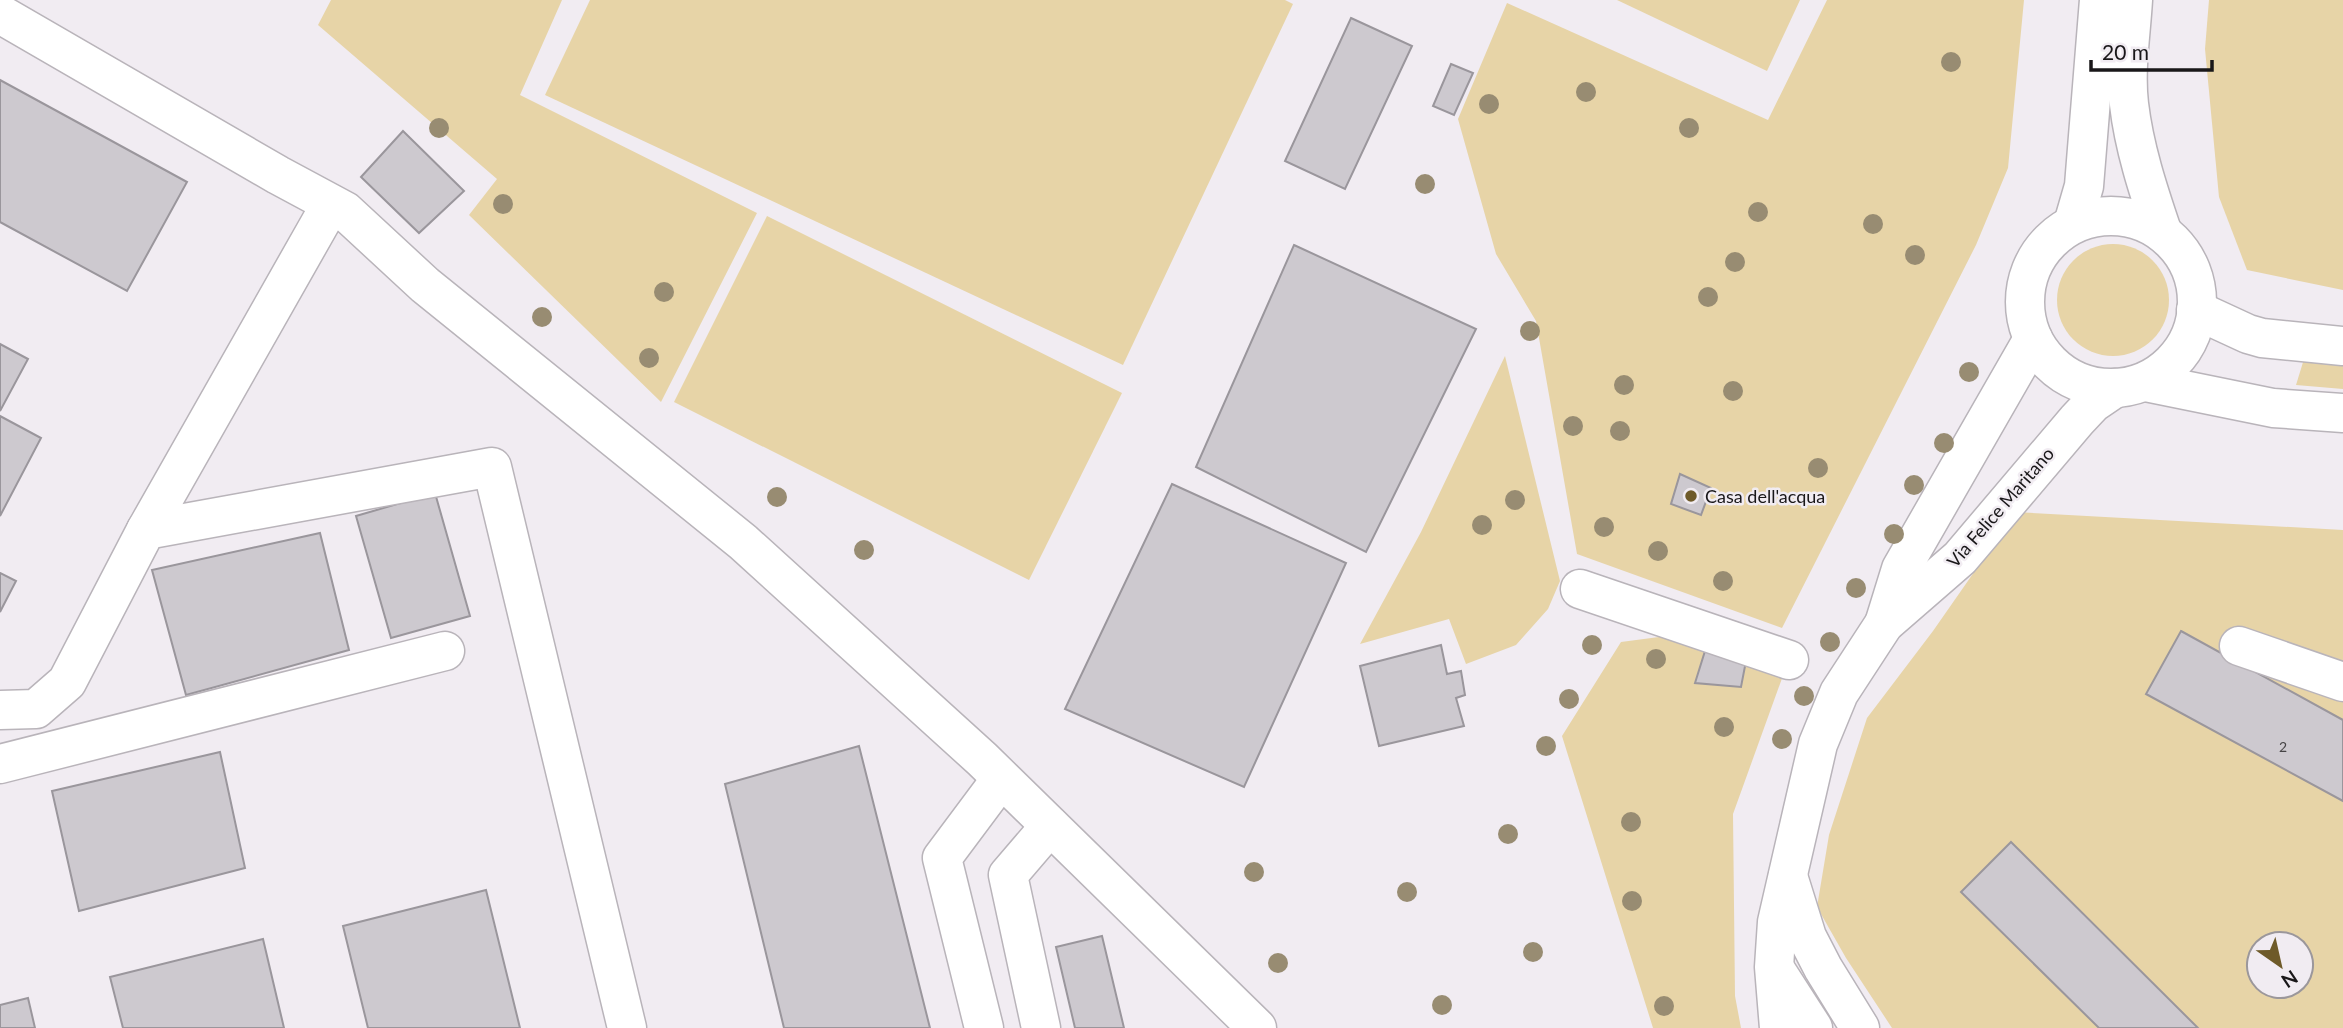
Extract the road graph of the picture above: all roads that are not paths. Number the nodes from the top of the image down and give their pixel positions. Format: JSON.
{"nodes":[{"id":1,"x":2099,"y":0,"type":"edge"},
{"id":2,"x":2133,"y":0,"type":"edge"},
{"id":3,"x":0,"y":14,"type":"edge"},
{"id":4,"x":331,"y":204,"type":"junction"},
{"id":5,"x":2073,"y":225,"type":"junction"},
{"id":6,"x":2162,"y":231,"type":"junction"},
{"id":7,"x":2196,"y":310,"type":"junction"},
{"id":8,"x":2033,"y":339,"type":"junction"},
{"id":9,"x":2343,"y":346,"type":"edge"},
{"id":10,"x":2130,"y":385,"type":"junction"},
{"id":11,"x":2343,"y":413,"type":"edge"},
{"id":12,"x":146,"y":530,"type":"junction"},
{"id":13,"x":1580,"y":589,"type":"dead end"},
{"id":14,"x":1884,"y":624,"type":"junction"},
{"id":15,"x":2239,"y":646,"type":"dead end"},
{"id":16,"x":445,"y":652,"type":"dead end"},
{"id":17,"x":1790,"y":660,"type":"dead end"},
{"id":18,"x":2343,"y":682,"type":"edge"},
{"id":19,"x":0,"y":710,"type":"edge"},
{"id":20,"x":0,"y":764,"type":"edge"},
{"id":21,"x":1001,"y":779,"type":"junction"},
{"id":22,"x":1050,"y":826,"type":"junction"},
{"id":23,"x":1788,"y":876,"type":"junction"},
{"id":24,"x":1774,"y":967,"type":"junction"},
{"id":25,"x":627,"y":1028,"type":"edge"},
{"id":26,"x":984,"y":1028,"type":"edge"},
{"id":27,"x":1041,"y":1028,"type":"edge"},
{"id":28,"x":1257,"y":1028,"type":"edge"},
{"id":29,"x":1779,"y":1028,"type":"edge"},
{"id":30,"x":1813,"y":1028,"type":"edge"},
{"id":31,"x":1860,"y":1028,"type":"edge"}],
"edges":[{"from":1,"to":5,"type":"street"},
{"from":2,"to":6,"type":"street"},
{"from":3,"to":4,"type":"street"},
{"from":4,"to":12,"type":"street"},
{"from":4,"to":21,"type":"street"},
{"from":5,"to":6,"type":"street"},
{"from":5,"to":8,"type":"street"},
{"from":6,"to":7,"type":"street"},
{"from":7,"to":9,"type":"street"},
{"from":7,"to":10,"type":"street"},
{"from":8,"to":10,"type":"street"},
{"from":8,"to":14,"type":"street","name":"Via Felice Maritano"},
{"from":10,"to":11,"type":"street"},
{"from":10,"to":14,"type":"street","name":"Via Felice Maritano"},
{"from":12,"to":19,"type":"street"},
{"from":12,"to":25,"type":"street"},
{"from":13,"to":17,"type":"street"},
{"from":14,"to":23,"type":"street","name":"Via Felice Maritano"},
{"from":15,"to":18,"type":"street"},
{"from":16,"to":20,"type":"street"},
{"from":21,"to":22,"type":"street"},
{"from":21,"to":26,"type":"street"},
{"from":22,"to":27,"type":"street"},
{"from":22,"to":28,"type":"street"},
{"from":23,"to":24,"type":"street","name":"Via Felice Maritano"},
{"from":23,"to":31,"type":"street"},
{"from":24,"to":29,"type":"street","name":"Via Felice Maritano"},
{"from":24,"to":30,"type":"street"}]}
